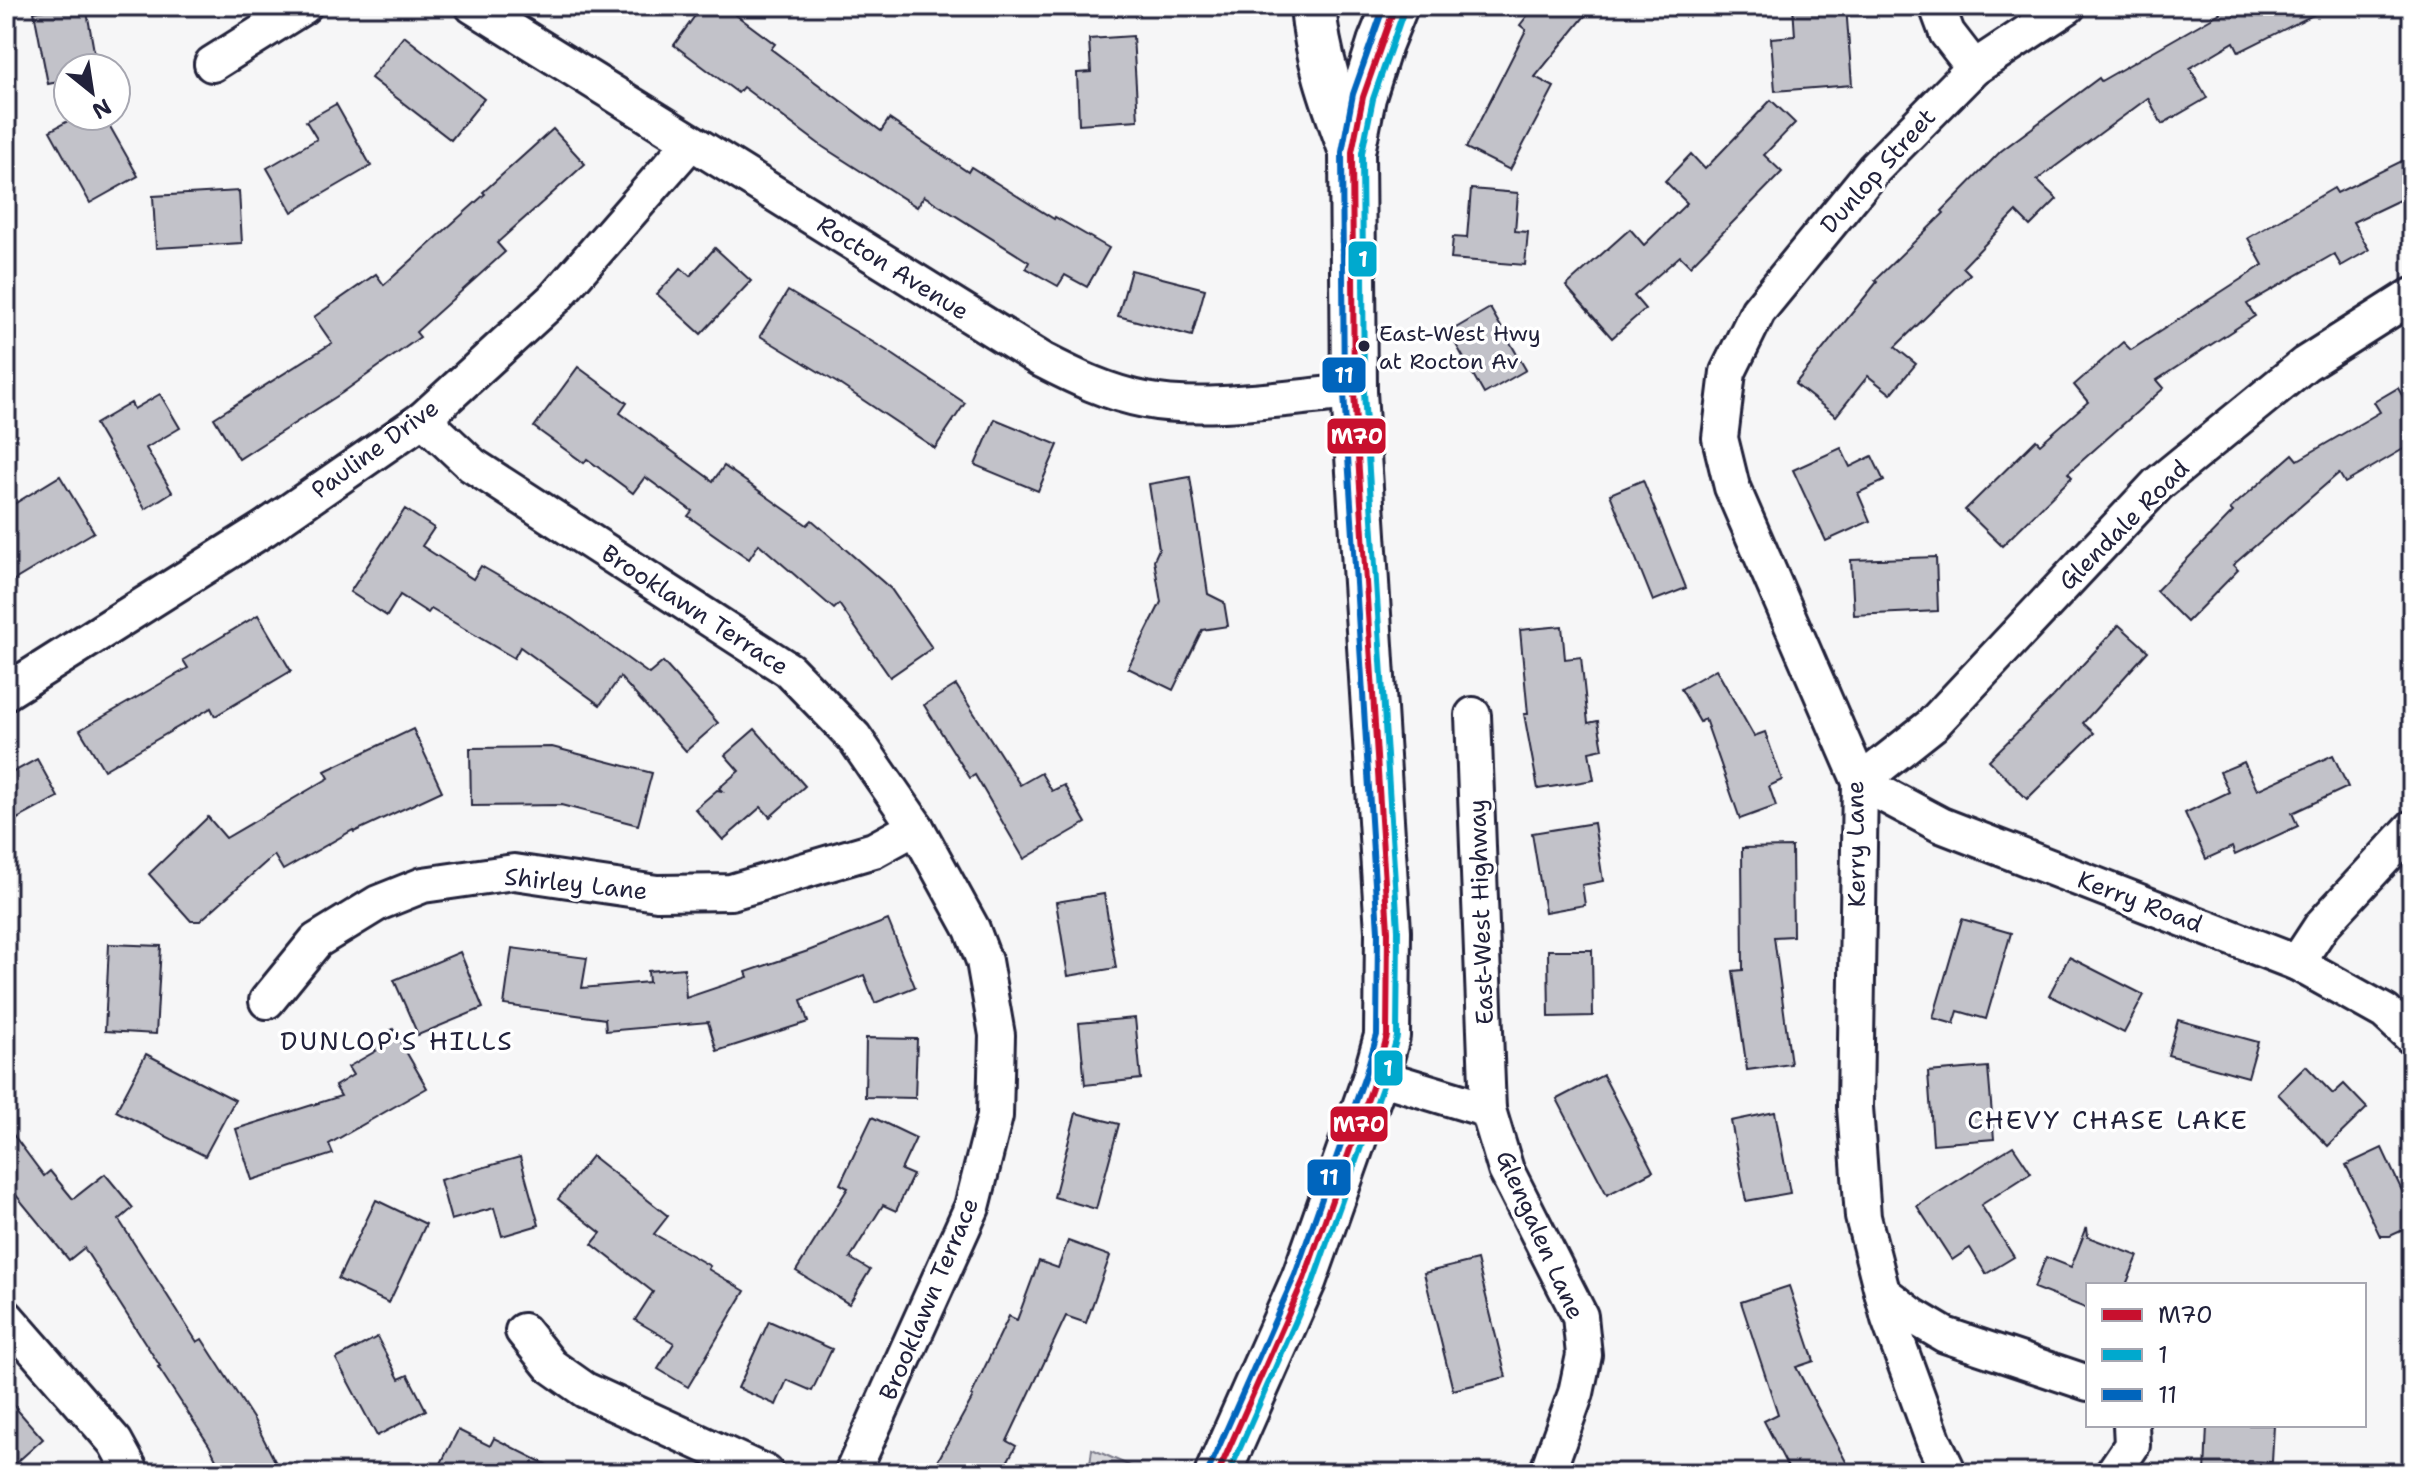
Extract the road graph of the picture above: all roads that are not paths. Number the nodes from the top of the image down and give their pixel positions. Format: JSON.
{"nodes":[{"id":1,"x":304,"y":6,"type":"edge"},
{"id":2,"x":473,"y":6,"type":"edge"},
{"id":3,"x":1313,"y":6,"type":"edge"},
{"id":4,"x":1395,"y":6,"type":"edge"},
{"id":5,"x":1937,"y":6,"type":"edge"},
{"id":6,"x":2068,"y":6,"type":"edge"},
{"id":7,"x":212,"y":64,"type":"dead end"},
{"id":8,"x":1974,"y":68,"type":"junction"},
{"id":9,"x":691,"y":142,"type":"junction"},
{"id":10,"x":1352,"y":152,"type":"junction"},
{"id":11,"x":2412,"y":296,"type":"edge"},
{"id":12,"x":1728,"y":372,"type":"joint"},
{"id":13,"x":1354,"y":392,"type":"junction"},
{"id":14,"x":423,"y":419,"type":"junction"},
{"id":15,"x":6,"y":692,"type":"edge"},
{"id":16,"x":1473,"y":715,"type":"dead end"},
{"id":17,"x":1860,"y":782,"type":"junction"},
{"id":18,"x":916,"y":827,"type":"junction"},
{"id":19,"x":2412,"y":828,"type":"edge"},
{"id":20,"x":2297,"y":963,"type":"junction"},
{"id":21,"x":267,"y":1001,"type":"dead end"},
{"id":22,"x":2412,"y":1037,"type":"edge"},
{"id":23,"x":1376,"y":1076,"type":"junction"},
{"id":24,"x":1488,"y":1110,"type":"junction"},
{"id":25,"x":1882,"y":1292,"type":"junction"},
{"id":26,"x":6,"y":1317,"type":"edge"},
{"id":27,"x":523,"y":1331,"type":"dead end"},
{"id":28,"x":2086,"y":1382,"type":"edge"},
{"id":29,"x":2131,"y":1427,"type":"edge"},
{"id":30,"x":132,"y":1473,"type":"edge"},
{"id":31,"x":766,"y":1473,"type":"edge"},
{"id":32,"x":852,"y":1473,"type":"edge"},
{"id":33,"x":1218,"y":1473,"type":"edge"},
{"id":34,"x":1547,"y":1473,"type":"edge"},
{"id":35,"x":1949,"y":1473,"type":"edge"},
{"id":36,"x":2113,"y":1473,"type":"edge"}],
"edges":[{"from":1,"to":7,"type":"street"},
{"from":2,"to":9,"type":"street","name":"Rocton Avenue"},
{"from":3,"to":10,"type":"main road"},
{"from":4,"to":10,"type":"main road"},
{"from":5,"to":8,"type":"street"},
{"from":6,"to":8,"type":"street","name":"Dunlop Street"},
{"from":8,"to":12,"type":"street","name":"Dunlop Street"},
{"from":9,"to":13,"type":"street","name":"Rocton Avenue"},
{"from":9,"to":14,"type":"street","name":"Pauline Drive"},
{"from":10,"to":13,"type":"main road"},
{"from":11,"to":17,"type":"street","name":"Glendale Road"},
{"from":12,"to":17,"type":"street","name":"Kerry Lane"},
{"from":13,"to":23,"type":"main road"},
{"from":14,"to":15,"type":"street","name":"Pauline Drive"},
{"from":14,"to":18,"type":"street","name":"Brooklawn Terrace"},
{"from":16,"to":24,"type":"street","name":"East-West Highway"},
{"from":17,"to":20,"type":"street","name":"Kerry Road"},
{"from":17,"to":25,"type":"street","name":"Kerry Lane"},
{"from":18,"to":21,"type":"street","name":"Shirley Lane"},
{"from":18,"to":32,"type":"street","name":"Brooklawn Terrace"},
{"from":19,"to":20,"type":"street"},
{"from":20,"to":22,"type":"street","name":"Kerry Road"},
{"from":23,"to":24,"type":"street"},
{"from":23,"to":33,"type":"main road"},
{"from":24,"to":34,"type":"street","name":"Glengalen Lane"},
{"from":25,"to":28,"type":"street"},
{"from":25,"to":35,"type":"street","name":"Kerry Lane"},
{"from":26,"to":30,"type":"street"},
{"from":27,"to":31,"type":"street"},
{"from":29,"to":36,"type":"street"}]}
